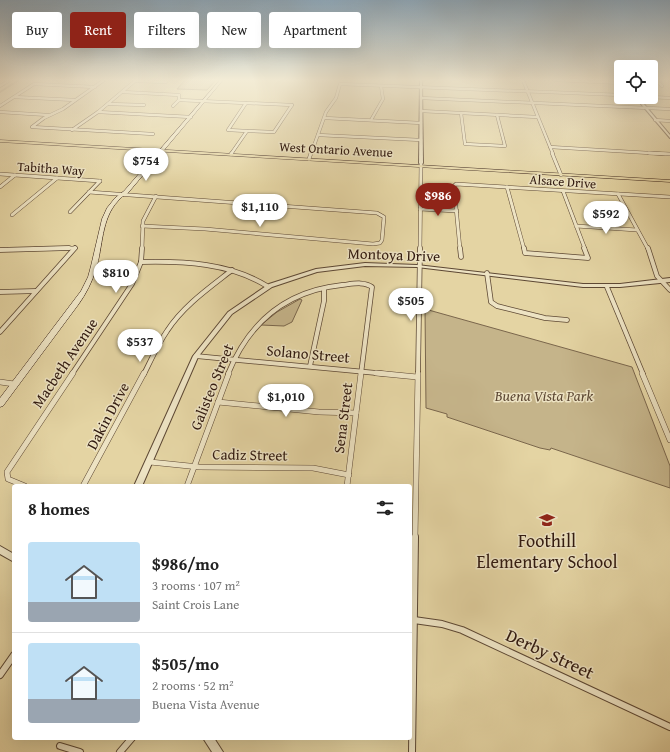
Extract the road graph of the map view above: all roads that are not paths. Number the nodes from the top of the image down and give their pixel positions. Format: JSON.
{"nodes":[{"id":1,"x":38,"y":115,"type":"edge"},
{"id":2,"x":94,"y":115,"type":"edge"},
{"id":3,"x":154,"y":115,"type":"edge"},
{"id":4,"x":238,"y":115,"type":"edge"},
{"id":5,"x":285,"y":115,"type":"edge"},
{"id":6,"x":374,"y":115,"type":"edge"},
{"id":7,"x":421,"y":115,"type":"edge"},
{"id":8,"x":461,"y":115,"type":"edge"},
{"id":9,"x":497,"y":115,"type":"edge"},
{"id":10,"x":499,"y":115,"type":"edge"},
{"id":11,"x":651,"y":115,"type":"edge"},
{"id":12,"x":49,"y":116,"type":"joint"},
{"id":13,"x":189,"y":117,"type":"joint"},
{"id":14,"x":537,"y":117,"type":"joint"},
{"id":15,"x":325,"y":118,"type":"joint"},
{"id":16,"x":371,"y":120,"type":"junction"},
{"id":17,"x":655,"y":120,"type":"junction"},
{"id":18,"x":670,"y":121,"type":"edge"},
{"id":19,"x":421,"y":123,"type":"junction"},
{"id":20,"x":72,"y":130,"type":"junction"},
{"id":21,"x":247,"y":131,"type":"junction"},
{"id":22,"x":153,"y":134,"type":"dead end"},
{"id":23,"x":318,"y":135,"type":"junction"},
{"id":24,"x":670,"y":137,"type":"edge"},
{"id":25,"x":0,"y":140,"type":"edge"},
{"id":26,"x":421,"y":140,"type":"junction"},
{"id":27,"x":550,"y":147,"type":"junction"},
{"id":28,"x":160,"y":149,"type":"junction"},
{"id":29,"x":232,"y":153,"type":"junction"},
{"id":30,"x":670,"y":154,"type":"edge"},
{"id":31,"x":309,"y":158,"type":"junction"},
{"id":32,"x":421,"y":164,"type":"junction"},
{"id":33,"x":560,"y":173,"type":"junction"},
{"id":34,"x":0,"y":174,"type":"edge"},
{"id":35,"x":15,"y":175,"type":"junction"},
{"id":36,"x":57,"y":178,"type":"junction"},
{"id":37,"x":670,"y":178,"type":"edge"},
{"id":38,"x":670,"y":181,"type":"edge"},
{"id":39,"x":0,"y":187,"type":"edge"},
{"id":40,"x":507,"y":187,"type":"junction"},
{"id":41,"x":563,"y":191,"type":"junction"},
{"id":42,"x":89,"y":192,"type":"junction"},
{"id":43,"x":121,"y":194,"type":"junction"},
{"id":44,"x":618,"y":194,"type":"junction"},
{"id":45,"x":156,"y":196,"type":"junction"},
{"id":46,"x":670,"y":197,"type":"edge"},
{"id":47,"x":420,"y":209,"type":"junction"},
{"id":48,"x":457,"y":211,"type":"junction"},
{"id":49,"x":70,"y":212,"type":"dead end"},
{"id":50,"x":12,"y":215,"type":"dead end"},
{"id":51,"x":142,"y":226,"type":"junction"},
{"id":52,"x":576,"y":226,"type":"junction"},
{"id":53,"x":637,"y":230,"type":"junction"},
{"id":54,"x":0,"y":250,"type":"edge"},
{"id":55,"x":461,"y":256,"type":"dead end"},
{"id":56,"x":141,"y":262,"type":"junction"},
{"id":57,"x":419,"y":267,"type":"junction"},
{"id":58,"x":232,"y":270,"type":"junction"},
{"id":59,"x":487,"y":273,"type":"junction"},
{"id":60,"x":670,"y":280,"type":"edge"},
{"id":61,"x":661,"y":281,"type":"junction"},
{"id":62,"x":368,"y":284,"type":"joint"},
{"id":63,"x":267,"y":286,"type":"junction"},
{"id":64,"x":607,"y":287,"type":"junction"},
{"id":65,"x":324,"y":289,"type":"junction"},
{"id":66,"x":670,"y":290,"type":"edge"},
{"id":67,"x":0,"y":292,"type":"edge"},
{"id":68,"x":36,"y":292,"type":"junction"},
{"id":69,"x":567,"y":320,"type":"dead end"},
{"id":70,"x":0,"y":332,"type":"edge"},
{"id":71,"x":196,"y":356,"type":"junction"},
{"id":72,"x":234,"y":360,"type":"junction"},
{"id":73,"x":310,"y":366,"type":"junction"},
{"id":74,"x":361,"y":371,"type":"junction"},
{"id":75,"x":417,"y":377,"type":"junction"},
{"id":76,"x":0,"y":382,"type":"edge"},
{"id":77,"x":14,"y":384,"type":"junction"},
{"id":78,"x":218,"y":402,"type":"junction"},
{"id":79,"x":0,"y":404,"type":"edge"},
{"id":80,"x":356,"y":413,"type":"junction"},
{"id":81,"x":670,"y":440,"type":"edge"},
{"id":82,"x":150,"y":462,"type":"junction"},
{"id":83,"x":194,"y":466,"type":"junction"},
{"id":84,"x":349,"y":475,"type":"junction"},
{"id":85,"x":21,"y":484,"type":"edge"},
{"id":86,"x":84,"y":484,"type":"edge"},
{"id":87,"x":139,"y":484,"type":"edge"},
{"id":88,"x":188,"y":484,"type":"edge"},
{"id":89,"x":347,"y":484,"type":"edge"},
{"id":90,"x":0,"y":550,"type":"edge"},
{"id":91,"x":12,"y":557,"type":"edge"},
{"id":92,"x":414,"y":620,"type":"junction"},
{"id":93,"x":12,"y":658,"type":"edge"},
{"id":94,"x":0,"y":675,"type":"edge"},
{"id":95,"x":670,"y":727,"type":"edge"},
{"id":96,"x":130,"y":740,"type":"edge"},
{"id":97,"x":209,"y":740,"type":"edge"},
{"id":98,"x":60,"y":746,"type":"dead end"},
{"id":99,"x":80,"y":752,"type":"edge"},
{"id":100,"x":120,"y":752,"type":"edge"},
{"id":101,"x":218,"y":752,"type":"edge"},
{"id":102,"x":412,"y":752,"type":"edge"}],
"edges":[{"from":1,"to":12,"type":"street"},
{"from":2,"to":20,"type":"street"},
{"from":3,"to":13,"type":"street"},
{"from":4,"to":21,"type":"street"},
{"from":5,"to":21,"type":"street"},
{"from":6,"to":16,"type":"street"},
{"from":7,"to":19,"type":"street"},
{"from":8,"to":9,"type":"street"},
{"from":10,"to":14,"type":"street"},
{"from":11,"to":17,"type":"street"},
{"from":12,"to":20,"type":"street"},
{"from":13,"to":28,"type":"main road"},
{"from":14,"to":27,"type":"street"},
{"from":15,"to":16,"type":"street"},
{"from":15,"to":23,"type":"street"},
{"from":16,"to":19,"type":"street"},
{"from":17,"to":18,"type":"street"},
{"from":17,"to":24,"type":"street"},
{"from":19,"to":26,"type":"street"},
{"from":20,"to":22,"type":"street"},
{"from":21,"to":29,"type":"street"},
{"from":23,"to":26,"type":"street"},
{"from":23,"to":31,"type":"street"},
{"from":25,"to":28,"type":"main road","name":"West Ontario Avenue"},
{"from":26,"to":32,"type":"street"},
{"from":27,"to":30,"type":"street"},
{"from":27,"to":33,"type":"street"},
{"from":28,"to":29,"type":"main road","name":"West Ontario Avenue"},
{"from":28,"to":43,"type":"main road"},
{"from":29,"to":31,"type":"main road","name":"West Ontario Avenue"},
{"from":31,"to":32,"type":"main road","name":"West Ontario Avenue"},
{"from":32,"to":33,"type":"main road","name":"West Ontario Avenue"},
{"from":32,"to":47,"type":"street"},
{"from":33,"to":37,"type":"main road","name":"West Ontario Avenue"},
{"from":33,"to":38,"type":"main road","name":"West Ontario Avenue"},
{"from":34,"to":35,"type":"street","name":"Tabitha Way"},
{"from":35,"to":36,"type":"street","name":"Tabitha Way"},
{"from":35,"to":39,"type":"street"},
{"from":36,"to":42,"type":"street","name":"Tabitha Way"},
{"from":36,"to":50,"type":"street"},
{"from":40,"to":41,"type":"street","name":"Alsace Drive"},
{"from":40,"to":48,"type":"street","name":"Alsace Drive"},
{"from":40,"to":52,"type":"street"},
{"from":41,"to":44,"type":"street","name":"Alsace Drive"},
{"from":41,"to":52,"type":"street"},
{"from":42,"to":43,"type":"street"},
{"from":42,"to":49,"type":"street"},
{"from":43,"to":45,"type":"street"},
{"from":43,"to":77,"type":"main road"},
{"from":44,"to":46,"type":"street","name":"Alsace Drive"},
{"from":44,"to":53,"type":"street"},
{"from":45,"to":51,"type":"street","name":"Macbeth Avenue"},
{"from":45,"to":51,"type":"street"},
{"from":47,"to":48,"type":"street"},
{"from":47,"to":57,"type":"street"},
{"from":48,"to":55,"type":"street"},
{"from":51,"to":56,"type":"street","name":"Macbeth Avenue"},
{"from":52,"to":53,"type":"street"},
{"from":53,"to":61,"type":"street"},
{"from":54,"to":68,"type":"street"},
{"from":56,"to":58,"type":"street"},
{"from":56,"to":85,"type":"street","name":"Macbeth Avenue"},
{"from":57,"to":59,"type":"street","name":"Montoya Drive"},
{"from":57,"to":63,"type":"street","name":"Montoya Drive"},
{"from":57,"to":75,"type":"street"},
{"from":58,"to":63,"type":"street"},
{"from":58,"to":86,"type":"street","name":"Dakin Drive"},
{"from":59,"to":64,"type":"street","name":"Montoya Drive"},
{"from":59,"to":69,"type":"street"},
{"from":60,"to":61,"type":"street","name":"Montoya Drive"},
{"from":61,"to":64,"type":"street","name":"Montoya Drive"},
{"from":61,"to":66,"type":"street"},
{"from":62,"to":65,"type":"street","name":"Galisteo Street"},
{"from":62,"to":74,"type":"street","name":"Sena Street"},
{"from":63,"to":71,"type":"street","name":"Montoya Drive"},
{"from":64,"to":81,"type":"street"},
{"from":65,"to":72,"type":"street","name":"Galisteo Street"},
{"from":65,"to":73,"type":"street"},
{"from":67,"to":68,"type":"street"},
{"from":68,"to":70,"type":"street"},
{"from":71,"to":72,"type":"street","name":"Solano Street"},
{"from":71,"to":82,"type":"street","name":"Montoya Drive"},
{"from":72,"to":73,"type":"street","name":"Solano Street"},
{"from":72,"to":78,"type":"street","name":"Galisteo Street"},
{"from":73,"to":74,"type":"street","name":"Solano Street"},
{"from":74,"to":75,"type":"street","name":"Solano Street"},
{"from":74,"to":80,"type":"street","name":"Sena Street"},
{"from":75,"to":92,"type":"street"},
{"from":76,"to":77,"type":"street"},
{"from":77,"to":79,"type":"main road"},
{"from":78,"to":80,"type":"street"},
{"from":78,"to":83,"type":"street","name":"Galisteo Street"},
{"from":80,"to":84,"type":"street","name":"Sena Street"},
{"from":82,"to":83,"type":"street","name":"Cadiz Street"},
{"from":82,"to":87,"type":"street","name":"Montoya Drive"},
{"from":83,"to":84,"type":"street","name":"Cadiz Street"},
{"from":83,"to":88,"type":"street","name":"Galisteo Street"},
{"from":84,"to":89,"type":"street","name":"Sena Street"},
{"from":90,"to":91,"type":"street"},
{"from":92,"to":95,"type":"street","name":"Derby Street"},
{"from":92,"to":102,"type":"street"},
{"from":93,"to":94,"type":"street"},
{"from":96,"to":100,"type":"street"},
{"from":97,"to":101,"type":"street"},
{"from":98,"to":99,"type":"street"}]}
